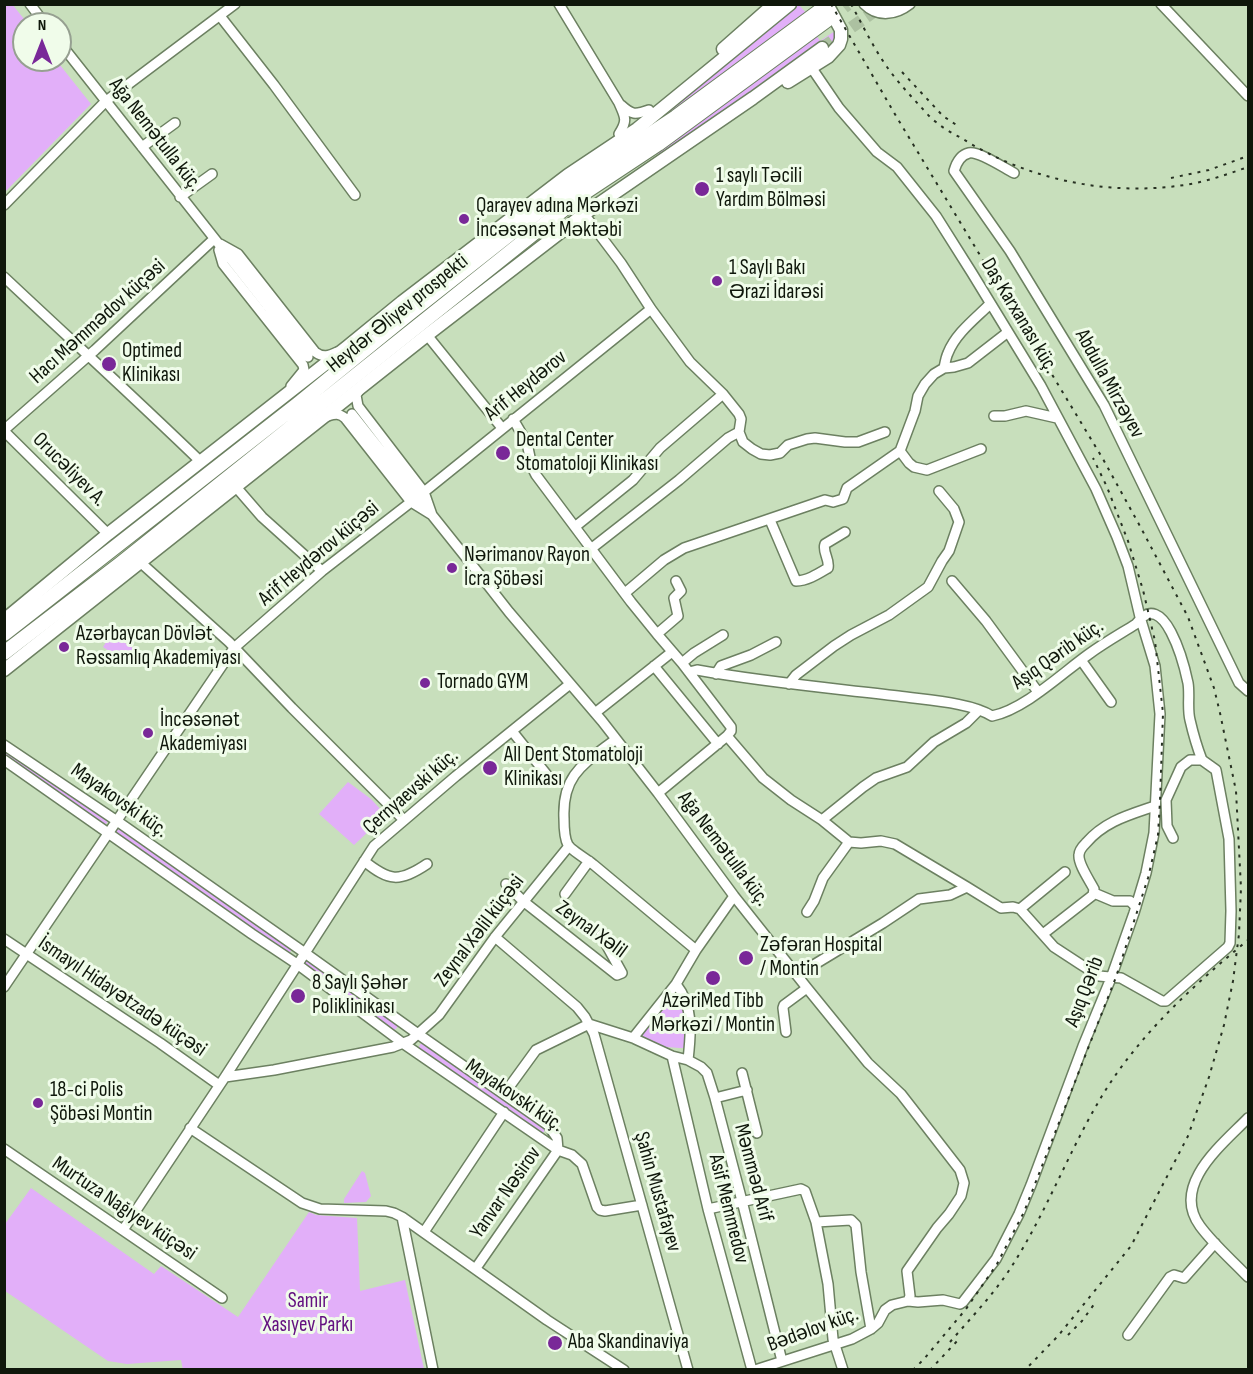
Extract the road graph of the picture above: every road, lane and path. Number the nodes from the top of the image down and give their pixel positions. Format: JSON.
{"nodes":[{"id":1,"x":235,"y":4,"type":"edge"},
{"id":2,"x":559,"y":4,"type":"edge"},
{"id":3,"x":774,"y":4,"type":"edge"},
{"id":4,"x":790,"y":4,"type":"edge"},
{"id":5,"x":864,"y":4,"type":"edge"},
{"id":6,"x":873,"y":4,"type":"edge"},
{"id":7,"x":899,"y":4,"type":"edge"},
{"id":8,"x":910,"y":4,"type":"edge"},
{"id":9,"x":1161,"y":4,"type":"edge"},
{"id":10,"x":825,"y":11,"type":"edge"},
{"id":11,"x":220,"y":16,"type":"junction"},
{"id":12,"x":822,"y":48,"type":"tunnel mouth"},
{"id":13,"x":72,"y":58,"type":"edge"},
{"id":14,"x":811,"y":67,"type":"junction"},
{"id":15,"x":1248,"y":96,"type":"edge"},
{"id":16,"x":106,"y":101,"type":"junction"},
{"id":17,"x":619,"y":104,"type":"junction"},
{"id":18,"x":649,"y":110,"type":"junction"},
{"id":19,"x":175,"y":123,"type":"dead end"},
{"id":20,"x":619,"y":134,"type":"junction"},
{"id":21,"x":142,"y":147,"type":"junction"},
{"id":22,"x":1014,"y":173,"type":"dead end"},
{"id":23,"x":212,"y":174,"type":"dead end"},
{"id":24,"x":568,"y":175,"type":"junction"},
{"id":25,"x":355,"y":195,"type":"dead end"},
{"id":26,"x":180,"y":197,"type":"junction"},
{"id":27,"x":603,"y":201,"type":"junction"},
{"id":28,"x":4,"y":206,"type":"edge"},
{"id":29,"x":584,"y":214,"type":"junction"},
{"id":30,"x":218,"y":243,"type":"junction"},
{"id":31,"x":4,"y":277,"type":"edge"},
{"id":32,"x":990,"y":304,"type":"junction"},
{"id":33,"x":651,"y":309,"type":"junction"},
{"id":34,"x":1008,"y":332,"type":"junction"},
{"id":35,"x":427,"y":335,"type":"junction"},
{"id":36,"x":347,"y":347,"type":"junction"},
{"id":37,"x":88,"y":356,"type":"junction"},
{"id":38,"x":308,"y":357,"type":"dead end"},
{"id":39,"x":944,"y":368,"type":"junction"},
{"id":40,"x":361,"y":387,"type":"junction"},
{"id":41,"x":723,"y":394,"type":"junction"},
{"id":42,"x":279,"y":399,"type":"junction"},
{"id":43,"x":352,"y":414,"type":"dead end"},
{"id":44,"x":994,"y":416,"type":"dead end"},
{"id":45,"x":323,"y":417,"type":"junction"},
{"id":46,"x":1057,"y":418,"type":"junction"},
{"id":47,"x":513,"y":419,"type":"junction"},
{"id":48,"x":502,"y":429,"type":"junction"},
{"id":49,"x":4,"y":431,"type":"edge"},
{"id":50,"x":739,"y":432,"type":"junction"},
{"id":51,"x":885,"y":432,"type":"dead end"},
{"id":52,"x":981,"y":449,"type":"dead end"},
{"id":53,"x":900,"y":451,"type":"junction"},
{"id":54,"x":201,"y":462,"type":"junction"},
{"id":55,"x":236,"y":487,"type":"junction"},
{"id":56,"x":939,"y":491,"type":"dead end"},
{"id":57,"x":424,"y":492,"type":"junction"},
{"id":58,"x":411,"y":502,"type":"junction"},
{"id":59,"x":432,"y":515,"type":"junction"},
{"id":60,"x":770,"y":520,"type":"junction"},
{"id":61,"x":576,"y":526,"type":"junction"},
{"id":62,"x":845,"y":532,"type":"dead end"},
{"id":63,"x":108,"y":534,"type":"junction"},
{"id":64,"x":592,"y":548,"type":"junction"},
{"id":65,"x":140,"y":562,"type":"junction"},
{"id":66,"x":322,"y":571,"type":"junction"},
{"id":67,"x":676,"y":580,"type":"dead end"},
{"id":68,"x":952,"y":581,"type":"dead end"},
{"id":69,"x":625,"y":593,"type":"junction"},
{"id":70,"x":1140,"y":618,"type":"junction"},
{"id":71,"x":4,"y":620,"type":"edge"},
{"id":72,"x":4,"y":634,"type":"edge"},
{"id":73,"x":657,"y":634,"type":"junction"},
{"id":74,"x":723,"y":635,"type":"dead end"},
{"id":75,"x":776,"y":642,"type":"dead end"},
{"id":76,"x":234,"y":648,"type":"junction"},
{"id":77,"x":672,"y":652,"type":"junction"},
{"id":78,"x":4,"y":653,"type":"edge"},
{"id":79,"x":1081,"y":660,"type":"junction"},
{"id":80,"x":682,"y":663,"type":"junction"},
{"id":81,"x":654,"y":666,"type":"junction"},
{"id":82,"x":4,"y":670,"type":"edge"},
{"id":83,"x":689,"y":672,"type":"junction"},
{"id":84,"x":716,"y":674,"type":"junction"},
{"id":85,"x":570,"y":684,"type":"junction"},
{"id":86,"x":789,"y":684,"type":"junction"},
{"id":87,"x":1248,"y":691,"type":"edge"},
{"id":88,"x":1038,"y":692,"type":"junction"},
{"id":89,"x":1111,"y":702,"type":"dead end"},
{"id":90,"x":979,"y":710,"type":"junction"},
{"id":91,"x":595,"y":713,"type":"junction"},
{"id":92,"x":512,"y":731,"type":"junction"},
{"id":93,"x":727,"y":736,"type":"junction"},
{"id":94,"x":616,"y":739,"type":"junction"},
{"id":95,"x":718,"y":744,"type":"junction"},
{"id":96,"x":4,"y":745,"type":"edge"},
{"id":97,"x":4,"y":760,"type":"edge"},
{"id":98,"x":1202,"y":760,"type":"junction"},
{"id":99,"x":547,"y":776,"type":"dead end"},
{"id":100,"x":658,"y":793,"type":"junction"},
{"id":101,"x":1155,"y":806,"type":"junction"},
{"id":102,"x":404,"y":820,"type":"junction"},
{"id":103,"x":822,"y":820,"type":"junction"},
{"id":104,"x":117,"y":821,"type":"junction"},
{"id":105,"x":109,"y":833,"type":"junction"},
{"id":106,"x":1173,"y":838,"type":"dead end"},
{"id":107,"x":849,"y":842,"type":"junction"},
{"id":108,"x":569,"y":846,"type":"junction"},
{"id":109,"x":364,"y":861,"type":"junction"},
{"id":110,"x":589,"y":861,"type":"junction"},
{"id":111,"x":427,"y":864,"type":"dead end"},
{"id":112,"x":1065,"y":872,"type":"dead end"},
{"id":113,"x":506,"y":884,"type":"dead end"},
{"id":114,"x":967,"y":887,"type":"junction"},
{"id":115,"x":1094,"y":892,"type":"junction"},
{"id":116,"x":565,"y":894,"type":"dead end"},
{"id":117,"x":734,"y":896,"type":"junction"},
{"id":118,"x":524,"y":902,"type":"junction"},
{"id":119,"x":1136,"y":907,"type":"junction"},
{"id":120,"x":1020,"y":909,"type":"junction"},
{"id":121,"x":807,"y":912,"type":"dead end"},
{"id":122,"x":1043,"y":934,"type":"junction"},
{"id":123,"x":601,"y":935,"type":"dead end"},
{"id":124,"x":495,"y":937,"type":"junction"},
{"id":125,"x":4,"y":939,"type":"edge"},
{"id":126,"x":696,"y":950,"type":"junction"},
{"id":127,"x":27,"y":953,"type":"junction"},
{"id":128,"x":305,"y":953,"type":"junction"},
{"id":129,"x":297,"y":964,"type":"junction"},
{"id":130,"x":796,"y":975,"type":"junction"},
{"id":131,"x":1111,"y":978,"type":"junction"},
{"id":132,"x":675,"y":984,"type":"junction"},
{"id":133,"x":4,"y":987,"type":"edge"},
{"id":134,"x":807,"y":988,"type":"junction"},
{"id":135,"x":589,"y":1024,"type":"junction"},
{"id":136,"x":786,"y":1032,"type":"dead end"},
{"id":137,"x":418,"y":1035,"type":"junction"},
{"id":138,"x":633,"y":1038,"type":"junction"},
{"id":139,"x":404,"y":1044,"type":"junction"},
{"id":140,"x":672,"y":1056,"type":"junction"},
{"id":141,"x":688,"y":1060,"type":"junction"},
{"id":142,"x":742,"y":1073,"type":"dead end"},
{"id":143,"x":222,"y":1081,"type":"junction"},
{"id":144,"x":747,"y":1089,"type":"junction"},
{"id":145,"x":504,"y":1094,"type":"junction"},
{"id":146,"x":715,"y":1098,"type":"junction"},
{"id":147,"x":504,"y":1112,"type":"junction"},
{"id":148,"x":1248,"y":1118,"type":"edge"},
{"id":149,"x":190,"y":1128,"type":"junction"},
{"id":150,"x":757,"y":1133,"type":"dead end"},
{"id":151,"x":4,"y":1149,"type":"edge"},
{"id":152,"x":558,"y":1150,"type":"junction"},
{"id":153,"x":742,"y":1201,"type":"junction"},
{"id":154,"x":642,"y":1205,"type":"junction"},
{"id":155,"x":708,"y":1209,"type":"junction"},
{"id":156,"x":402,"y":1217,"type":"junction"},
{"id":157,"x":816,"y":1222,"type":"junction"},
{"id":158,"x":123,"y":1230,"type":"junction"},
{"id":159,"x":424,"y":1232,"type":"junction"},
{"id":160,"x":1215,"y":1243,"type":"junction"},
{"id":161,"x":476,"y":1268,"type":"junction"},
{"id":162,"x":1248,"y":1277,"type":"edge"},
{"id":163,"x":222,"y":1298,"type":"dead end"},
{"id":164,"x":908,"y":1301,"type":"junction"},
{"id":165,"x":871,"y":1329,"type":"junction"},
{"id":166,"x":1128,"y":1335,"type":"dead end"},
{"id":167,"x":836,"y":1345,"type":"junction"},
{"id":168,"x":782,"y":1361,"type":"junction"},
{"id":169,"x":433,"y":1370,"type":"edge"},
{"id":170,"x":624,"y":1370,"type":"edge"},
{"id":171,"x":688,"y":1370,"type":"edge"},
{"id":172,"x":753,"y":1370,"type":"edge"},
{"id":173,"x":843,"y":1370,"type":"edge"}],
"edges":[{"from":1,"to":11,"type":"street"},
{"from":2,"to":17,"type":"street"},
{"from":3,"to":18,"type":"main road"},
{"from":4,"to":24,"type":"main road"},
{"from":5,"to":8,"type":"street"},
{"from":6,"to":7,"type":"main road"},
{"from":9,"to":15,"type":"street"},
{"from":10,"to":14,"type":"main road"},
{"from":10,"to":72,"type":"highway","name":"Heydər Əliyev prospekti"},
{"from":10,"to":78,"type":"highway","name":"Heydər Əliyev prospekti"},
{"from":11,"to":16,"type":"street"},
{"from":11,"to":25,"type":"street"},
{"from":12,"to":27,"type":"main road"},
{"from":13,"to":16,"type":"street","name":"Ağa Nemətulla küç."},
{"from":14,"to":27,"type":"main road"},
{"from":14,"to":32,"type":"street","name":"Daş Karxanası küç."},
{"from":16,"to":21,"type":"street","name":"Ağa Nemətulla küç."},
{"from":16,"to":28,"type":"street"},
{"from":17,"to":18,"type":"street"},
{"from":17,"to":20,"type":"street"},
{"from":18,"to":20,"type":"main road"},
{"from":19,"to":21,"type":"street"},
{"from":20,"to":24,"type":"main road"},
{"from":21,"to":26,"type":"street","name":"Ağa Nemətulla küç."},
{"from":22,"to":87,"type":"street","name":"Abdulla Mirzəyev"},
{"from":23,"to":26,"type":"street"},
{"from":24,"to":36,"type":"main road"},
{"from":26,"to":30,"type":"street","name":"Ağa Nemətulla küç."},
{"from":27,"to":29,"type":"main road"},
{"from":29,"to":33,"type":"street"},
{"from":29,"to":35,"type":"main road"},
{"from":30,"to":36,"type":"street"},
{"from":30,"to":37,"type":"street","name":"Hacı Məmmədov küçəsi"},
{"from":30,"to":38,"type":"street","name":"Ağa Nemətulla küç."},
{"from":30,"to":42,"type":"street"},
{"from":31,"to":37,"type":"street"},
{"from":32,"to":34,"type":"street","name":"Daş Karxanası küç."},
{"from":32,"to":39,"type":"street"},
{"from":33,"to":41,"type":"street"},
{"from":33,"to":47,"type":"street","name":"Arif Heydərov"},
{"from":34,"to":39,"type":"street"},
{"from":34,"to":46,"type":"street","name":"Daş Karxanası küç."},
{"from":35,"to":40,"type":"main road"},
{"from":35,"to":48,"type":"street"},
{"from":36,"to":42,"type":"main road"},
{"from":37,"to":49,"type":"street","name":"Hacı Məmmədov küçəsi"},
{"from":37,"to":54,"type":"street"},
{"from":39,"to":53,"type":"street"},
{"from":40,"to":45,"type":"main road"},
{"from":40,"to":57,"type":"street","name":"Ağa Nemətulla küç."},
{"from":41,"to":50,"type":"street"},
{"from":41,"to":61,"type":"street"},
{"from":42,"to":54,"type":"main road"},
{"from":43,"to":59,"type":"street"},
{"from":44,"to":46,"type":"street"},
{"from":45,"to":55,"type":"main road"},
{"from":45,"to":58,"type":"street"},
{"from":46,"to":70,"type":"street","name":"Daş Karxanası küç."},
{"from":47,"to":48,"type":"street","name":"Arif Heydərov"},
{"from":47,"to":61,"type":"street"},
{"from":48,"to":57,"type":"street","name":"Arif Heydərov"},
{"from":49,"to":63,"type":"street","name":"Orucəliyev A."},
{"from":50,"to":51,"type":"street"},
{"from":50,"to":64,"type":"street"},
{"from":52,"to":53,"type":"street"},
{"from":53,"to":60,"type":"street"},
{"from":54,"to":63,"type":"main road"},
{"from":55,"to":65,"type":"main road"},
{"from":55,"to":66,"type":"street"},
{"from":56,"to":86,"type":"street"},
{"from":57,"to":59,"type":"street","name":"Ağa Nemətulla küç."},
{"from":58,"to":59,"type":"street","name":"Ağa Nemətulla küç."},
{"from":58,"to":66,"type":"street","name":"Arif Heydərov küçəsi"},
{"from":59,"to":85,"type":"street","name":"Ağa Nemətulla küç."},
{"from":60,"to":62,"type":"street"},
{"from":60,"to":69,"type":"street"},
{"from":61,"to":64,"type":"street"},
{"from":63,"to":71,"type":"main road"},
{"from":64,"to":69,"type":"street"},
{"from":65,"to":76,"type":"street"},
{"from":65,"to":82,"type":"main road"},
{"from":66,"to":76,"type":"street","name":"Arif Heydərov küçəsi"},
{"from":67,"to":73,"type":"street"},
{"from":68,"to":88,"type":"street"},
{"from":69,"to":73,"type":"street"},
{"from":70,"to":79,"type":"street","name":"Aşıq Qərib küç."},
{"from":70,"to":98,"type":"street"},
{"from":70,"to":101,"type":"street","name":"Aşıq Qərib"},
{"from":73,"to":77,"type":"street"},
{"from":74,"to":80,"type":"street"},
{"from":75,"to":84,"type":"street"},
{"from":76,"to":102,"type":"street"},
{"from":76,"to":104,"type":"street","name":"Arif Heydərov küçəsi"},
{"from":77,"to":80,"type":"street"},
{"from":77,"to":81,"type":"street"},
{"from":79,"to":88,"type":"street","name":"Aşıq Qərib küç."},
{"from":79,"to":89,"type":"street"},
{"from":80,"to":83,"type":"street"},
{"from":81,"to":91,"type":"street"},
{"from":81,"to":95,"type":"street"},
{"from":83,"to":84,"type":"street"},
{"from":83,"to":93,"type":"street"},
{"from":84,"to":86,"type":"street"},
{"from":85,"to":91,"type":"street","name":"Ağa Nemətulla küç."},
{"from":85,"to":92,"type":"street","name":"Çernyaevski küç."},
{"from":86,"to":90,"type":"street"},
{"from":88,"to":90,"type":"street","name":"Aşıq Qərib küç."},
{"from":90,"to":103,"type":"street"},
{"from":91,"to":94,"type":"street","name":"Ağa Nemətulla küç."},
{"from":92,"to":99,"type":"street"},
{"from":92,"to":102,"type":"street","name":"Çernyaevski küç."},
{"from":93,"to":95,"type":"street"},
{"from":93,"to":103,"type":"street"},
{"from":94,"to":100,"type":"street","name":"Ağa Nemətulla küç."},
{"from":94,"to":108,"type":"street"},
{"from":95,"to":100,"type":"street"},
{"from":96,"to":104,"type":"street","name":"Mayakovski küç."},
{"from":97,"to":105,"type":"street","name":"Mayakovski küç."},
{"from":98,"to":106,"type":"street"},
{"from":98,"to":131,"type":"street"},
{"from":100,"to":117,"type":"street","name":"Ağa Nemətulla küç."},
{"from":101,"to":115,"type":"street"},
{"from":101,"to":119,"type":"street","name":"Aşıq Qərib"},
{"from":102,"to":109,"type":"street","name":"Çernyaevski küç."},
{"from":103,"to":107,"type":"street"},
{"from":104,"to":105,"type":"street","name":"Arif Heydərov küçəsi"},
{"from":104,"to":128,"type":"street","name":"Mayakovski küç."},
{"from":105,"to":127,"type":"street","name":"Arif Heydərov küçəsi"},
{"from":105,"to":129,"type":"street","name":"Mayakovski küç."},
{"from":107,"to":114,"type":"street"},
{"from":107,"to":121,"type":"street"},
{"from":108,"to":110,"type":"street"},
{"from":108,"to":118,"type":"street","name":"Zeynal Xəlil küçəsi"},
{"from":109,"to":111,"type":"street"},
{"from":109,"to":128,"type":"street","name":"Çernyaevski küç."},
{"from":110,"to":116,"type":"street"},
{"from":110,"to":126,"type":"street"},
{"from":112,"to":120,"type":"street"},
{"from":113,"to":118,"type":"street","name":"Zeynal Xəlil"},
{"from":114,"to":120,"type":"street"},
{"from":114,"to":130,"type":"street"},
{"from":115,"to":119,"type":"street"},
{"from":115,"to":122,"type":"street"},
{"from":117,"to":126,"type":"street"},
{"from":117,"to":130,"type":"street","name":"Ağa Nemətulla küç."},
{"from":118,"to":123,"type":"street","name":"Zeynal Xəlil"},
{"from":118,"to":124,"type":"street","name":"Zeynal Xəlil küçəsi"},
{"from":119,"to":131,"type":"street","name":"Aşıq Qərib"},
{"from":120,"to":122,"type":"street"},
{"from":122,"to":131,"type":"street"},
{"from":124,"to":135,"type":"street","name":"Şahin Mustafayev"},
{"from":124,"to":137,"type":"street","name":"Zeynal Xəlil küçəsi"},
{"from":125,"to":127,"type":"street","name":"İsmayıl Hidayətzadə küçəsi"},
{"from":126,"to":132,"type":"street"},
{"from":127,"to":133,"type":"street","name":"Arif Heydərov küçəsi"},
{"from":127,"to":143,"type":"street","name":"İsmayıl Hidayətzadə küçəsi"},
{"from":128,"to":129,"type":"street","name":"Çernyaevski küç."},
{"from":128,"to":137,"type":"street","name":"Mayakovski küç."},
{"from":129,"to":139,"type":"street","name":"Mayakovski küç."},
{"from":129,"to":143,"type":"street","name":"Çernyaevski küç."},
{"from":130,"to":134,"type":"street","name":"Ağa Nemətulla küç."},
{"from":131,"to":164,"type":"street","name":"Aşıq Qərib"},
{"from":132,"to":138,"type":"street"},
{"from":132,"to":141,"type":"street"},
{"from":134,"to":136,"type":"street"},
{"from":134,"to":164,"type":"street","name":"Ağa Nemətulla küç."},
{"from":135,"to":138,"type":"street"},
{"from":135,"to":145,"type":"street"},
{"from":135,"to":154,"type":"street","name":"Şahin Mustafayev"},
{"from":137,"to":139,"type":"street","name":"Zeynal Xəlil küçəsi"},
{"from":137,"to":145,"type":"street","name":"Mayakovski küç."},
{"from":138,"to":140,"type":"street","name":"Məmməd Arif"},
{"from":139,"to":143,"type":"street"},
{"from":139,"to":147,"type":"street","name":"Mayakovski küç."},
{"from":140,"to":141,"type":"street","name":"Məmməd Arif"},
{"from":140,"to":155,"type":"street","name":"Asif Memmedov"},
{"from":141,"to":146,"type":"street","name":"Məmməd Arif"},
{"from":142,"to":144,"type":"street"},
{"from":143,"to":149,"type":"street","name":"Çernyaevski küç."},
{"from":144,"to":146,"type":"street"},
{"from":144,"to":150,"type":"street"},
{"from":145,"to":152,"type":"street","name":"Mayakovski küç."},
{"from":146,"to":153,"type":"street","name":"Məmməd Arif"},
{"from":147,"to":152,"type":"street","name":"Mayakovski küç."},
{"from":147,"to":159,"type":"street"},
{"from":148,"to":160,"type":"street"},
{"from":149,"to":156,"type":"street"},
{"from":149,"to":158,"type":"street","name":"Çernyaevski küç."},
{"from":151,"to":158,"type":"street","name":"Murtuza Nağıyev küçəsi"},
{"from":152,"to":154,"type":"street","name":"Yanvar Nəsirov"},
{"from":152,"to":161,"type":"street","name":"Yanvar Nəsirov"},
{"from":153,"to":155,"type":"street"},
{"from":153,"to":157,"type":"street"},
{"from":153,"to":168,"type":"street","name":"Məmməd Arif"},
{"from":154,"to":171,"type":"street","name":"Şahin Mustafayev"},
{"from":155,"to":172,"type":"street","name":"Asif Memmedov"},
{"from":156,"to":159,"type":"street"},
{"from":156,"to":169,"type":"street"},
{"from":157,"to":165,"type":"street"},
{"from":157,"to":167,"type":"street"},
{"from":158,"to":163,"type":"street","name":"Murtuza Nağıyev küçəsi"},
{"from":159,"to":161,"type":"street"},
{"from":160,"to":162,"type":"street"},
{"from":160,"to":166,"type":"street"},
{"from":161,"to":170,"type":"street"},
{"from":164,"to":165,"type":"street","name":"Bədəlov küç."},
{"from":165,"to":167,"type":"street","name":"Bədəlov küç."},
{"from":167,"to":168,"type":"street","name":"Bədəlov küç."},
{"from":167,"to":173,"type":"street"},
{"from":168,"to":172,"type":"street","name":"Bədəlov küç."}]}
